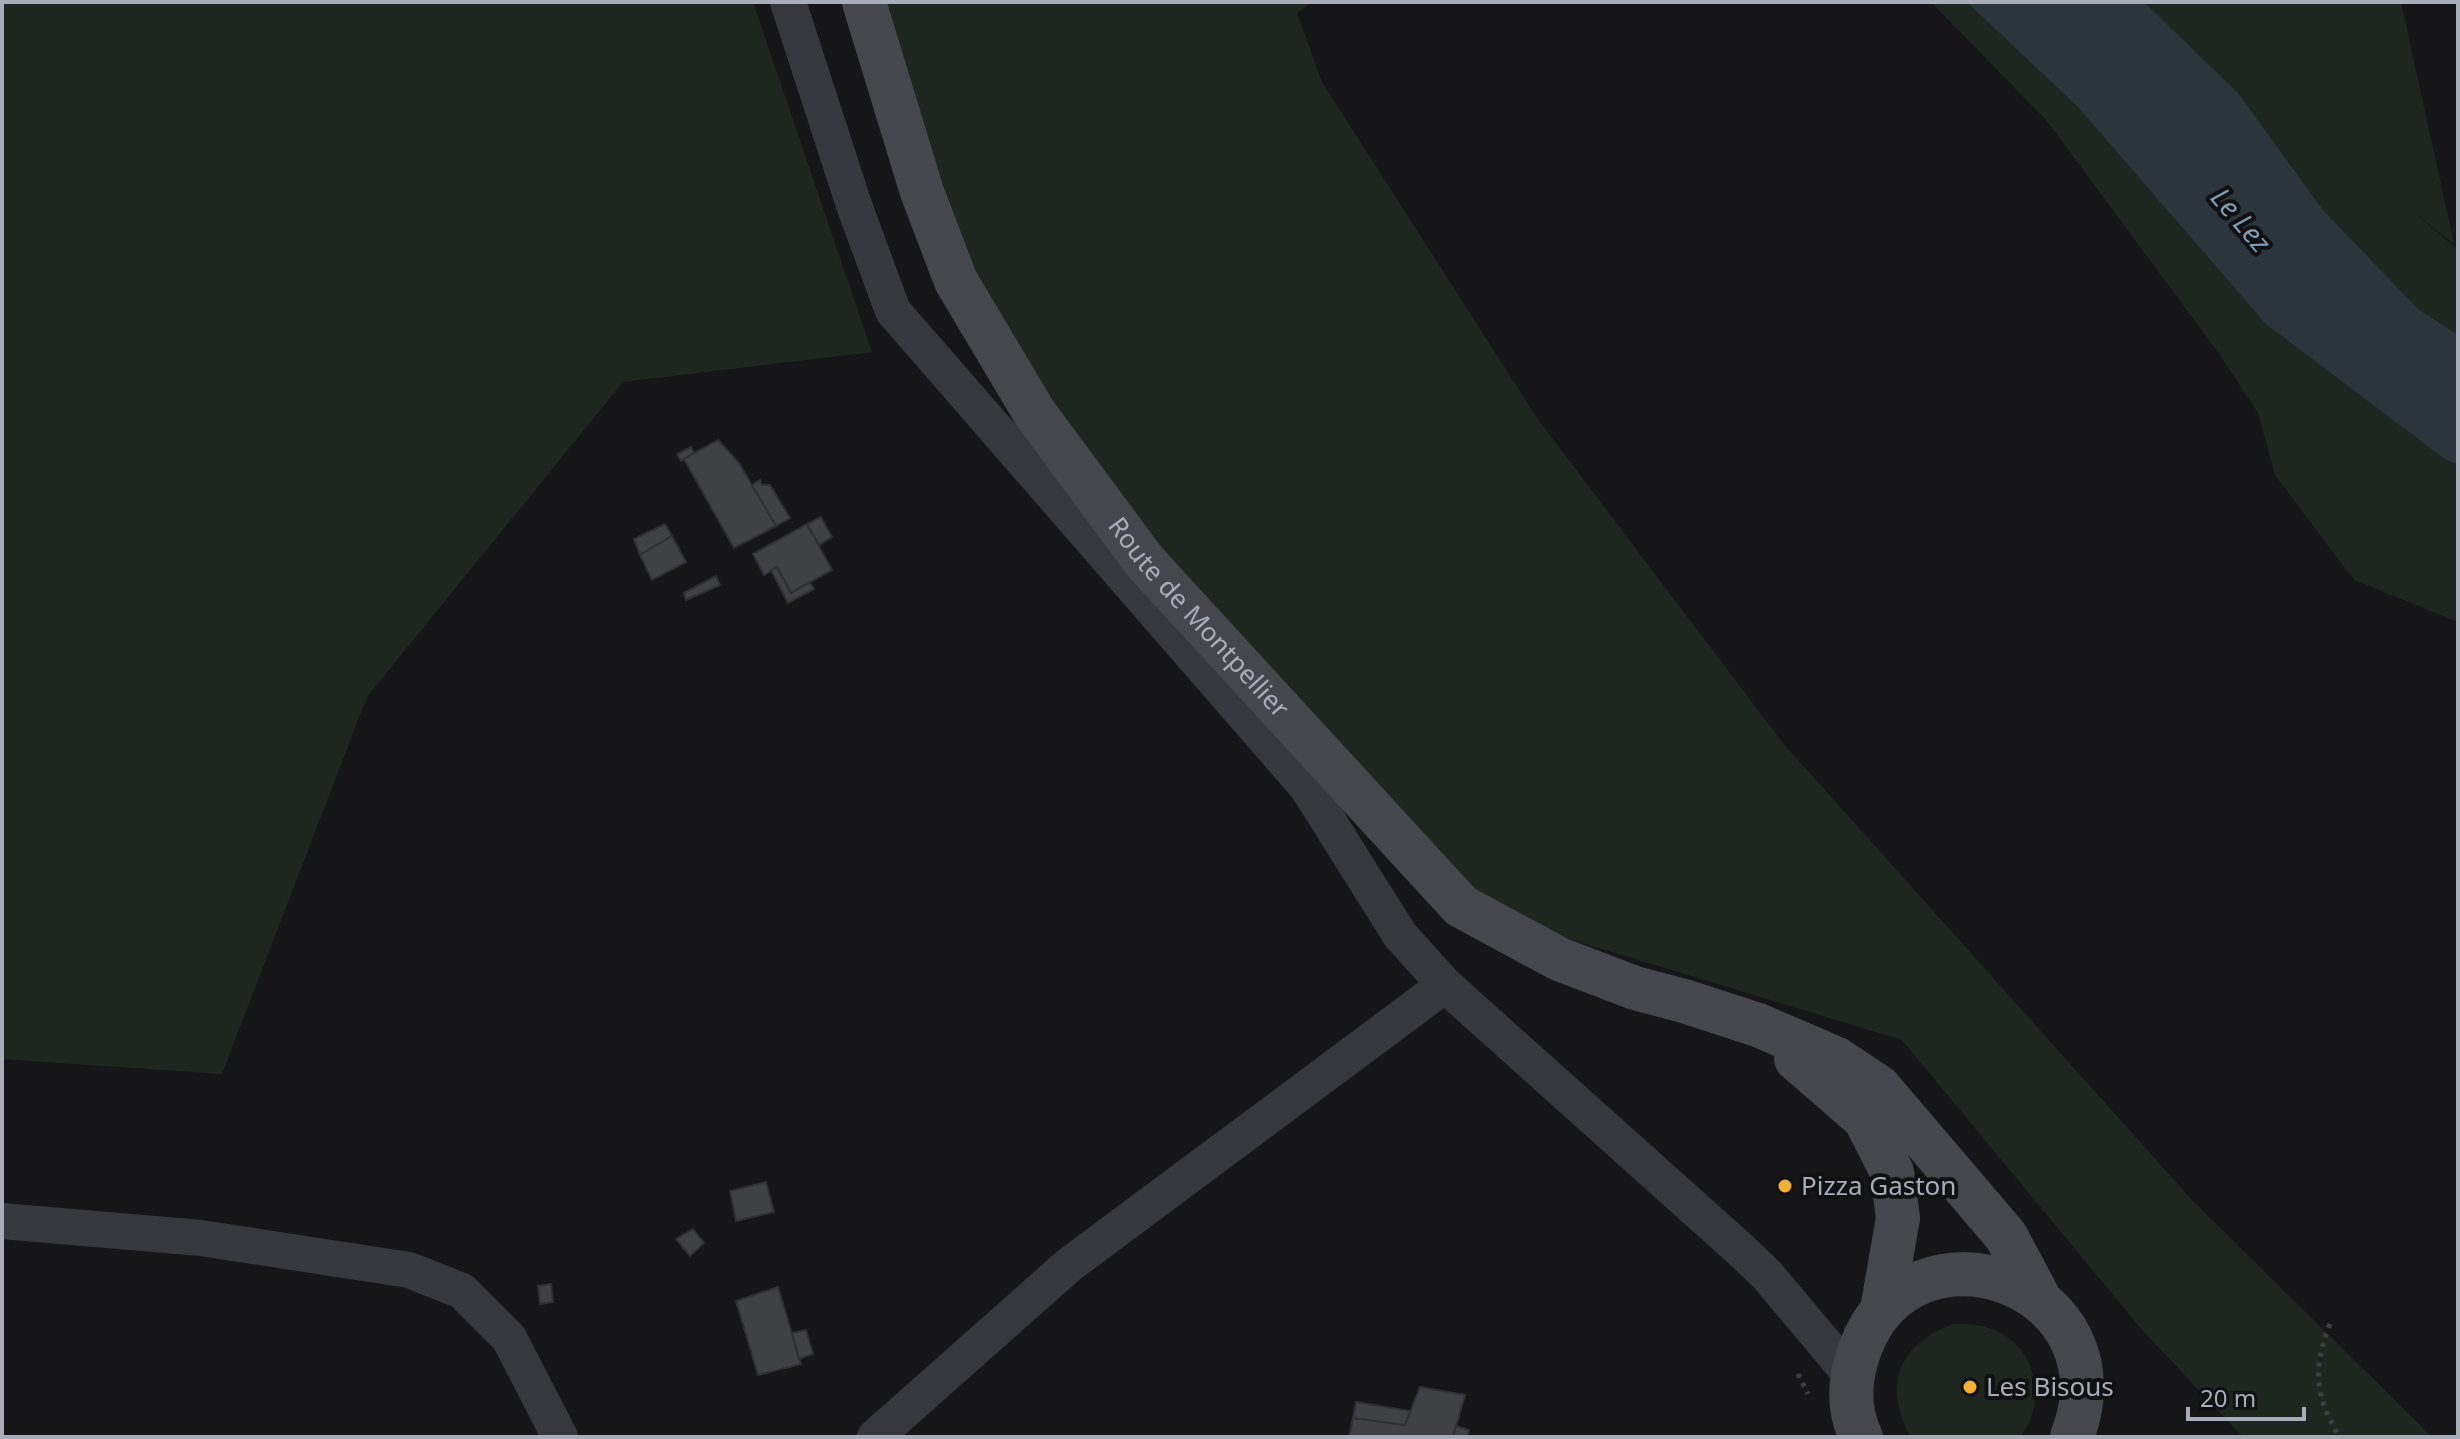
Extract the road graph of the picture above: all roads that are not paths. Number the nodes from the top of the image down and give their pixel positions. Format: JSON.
{"nodes":[{"id":1,"x":788,"y":2,"type":"edge"},
{"id":2,"x":864,"y":2,"type":"edge"},
{"id":3,"x":1445,"y":985,"type":"junction"},
{"id":4,"x":1758,"y":1025,"type":"junction"},
{"id":5,"x":2,"y":1221,"type":"edge"},
{"id":6,"x":2038,"y":1296,"type":"junction"},
{"id":7,"x":1882,"y":1310,"type":"junction"},
{"id":8,"x":1851,"y":1375,"type":"junction"},
{"id":9,"x":560,"y":1437,"type":"edge"},
{"id":10,"x":875,"y":1437,"type":"edge"},
{"id":11,"x":1861,"y":1437,"type":"edge"},
{"id":12,"x":2072,"y":1437,"type":"edge"}],
"edges":[{"from":1,"to":3,"type":"street"},
{"from":2,"to":4,"type":"main road","name":"Route de Montpellier"},
{"from":3,"to":8,"type":"street"},
{"from":3,"to":10,"type":"street"},
{"from":4,"to":6,"type":"main road","name":"Route de Montpellier"},
{"from":4,"to":7,"type":"main road","name":"Route de Montpellier"},
{"from":5,"to":9,"type":"street"},
{"from":6,"to":7,"type":"main road"},
{"from":6,"to":12,"type":"main road","name":"Route de Montpellier"},
{"from":7,"to":8,"type":"main road"},
{"from":8,"to":11,"type":"main road"}]}
